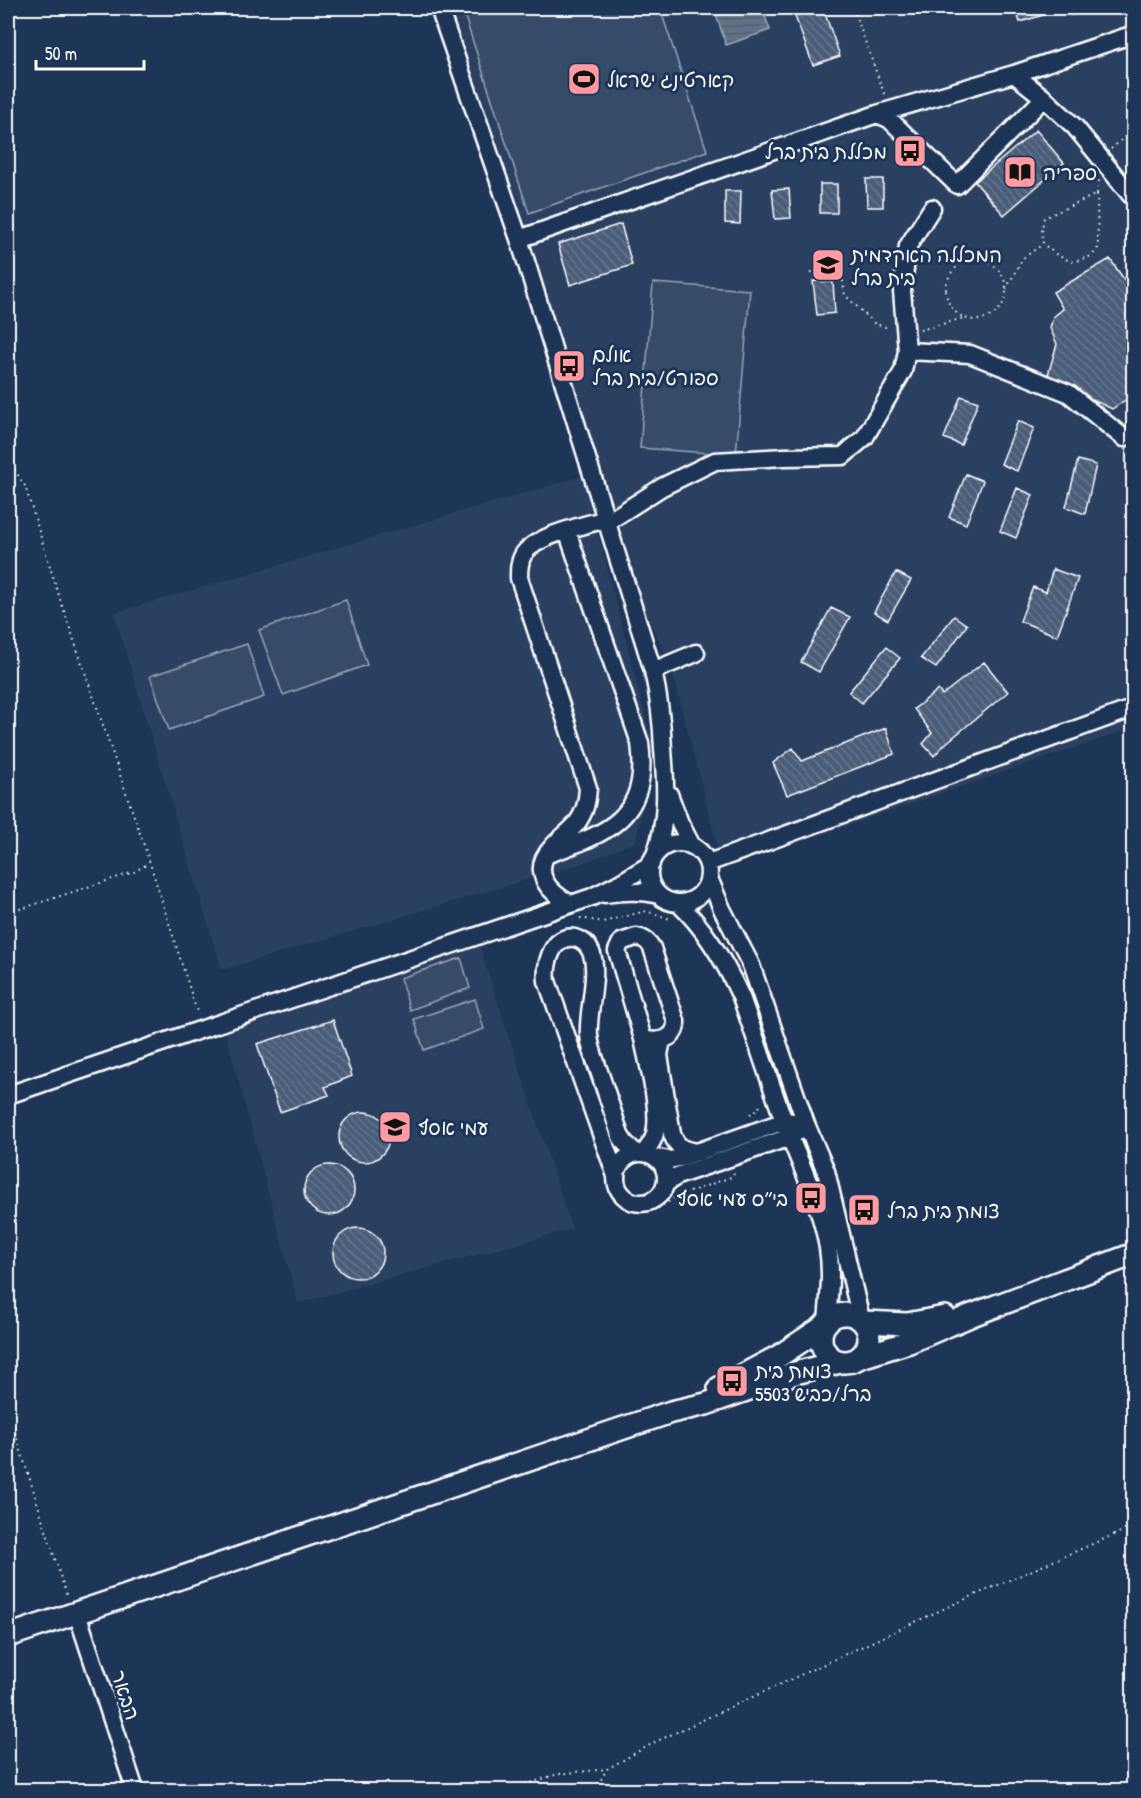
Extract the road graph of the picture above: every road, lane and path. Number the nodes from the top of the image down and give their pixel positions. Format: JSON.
{"nodes":[{"id":1,"x":439,"y":8,"type":"edge"},
{"id":2,"x":853,"y":8,"type":"edge"},
{"id":3,"x":1134,"y":34,"type":"edge"},
{"id":4,"x":1014,"y":74,"type":"junction"},
{"id":5,"x":1044,"y":98,"type":"junction"},
{"id":6,"x":883,"y":112,"type":"junction"},
{"id":7,"x":1134,"y":129,"type":"edge"},
{"id":8,"x":1101,"y":159,"type":"junction"},
{"id":9,"x":1098,"y":194,"type":"junction"},
{"id":10,"x":1134,"y":199,"type":"edge"},
{"id":11,"x":932,"y":208,"type":"dead end"},
{"id":12,"x":519,"y":239,"type":"junction"},
{"id":13,"x":1043,"y":244,"type":"junction"},
{"id":14,"x":811,"y":272,"type":"dead end"},
{"id":15,"x":1006,"y":289,"type":"junction"},
{"id":16,"x":964,"y":318,"type":"junction"},
{"id":17,"x":906,"y":342,"type":"junction"},
{"id":18,"x":1124,"y":438,"type":"dead end"},
{"id":19,"x":8,"y":453,"type":"edge"},
{"id":20,"x":606,"y":521,"type":"junction"},
{"id":21,"x":567,"y":531,"type":"junction"},
{"id":22,"x":696,"y":653,"type":"dead end"},
{"id":23,"x":653,"y":671,"type":"junction"},
{"id":24,"x":1134,"y":708,"type":"edge"},
{"id":25,"x":666,"y":785,"type":"junction"},
{"id":26,"x":692,"y":846,"type":"junction"},
{"id":27,"x":547,"y":854,"type":"junction"},
{"id":28,"x":653,"y":859,"type":"junction"},
{"id":29,"x":150,"y":863,"type":"junction"},
{"id":30,"x":708,"y":870,"type":"junction"},
{"id":31,"x":659,"y":895,"type":"junction"},
{"id":32,"x":592,"y":897,"type":"junction"},
{"id":33,"x":678,"y":903,"type":"junction"},
{"id":34,"x":573,"y":910,"type":"junction"},
{"id":35,"x":8,"y":913,"type":"edge"},
{"id":36,"x":679,"y":922,"type":"dead end"},
{"id":37,"x":202,"y":1029,"type":"junction"},
{"id":38,"x":643,"y":1039,"type":"junction"},
{"id":39,"x":662,"y":1040,"type":"junction"},
{"id":40,"x":8,"y":1095,"type":"edge"},
{"id":41,"x":760,"y":1101,"type":"dead end"},
{"id":42,"x":750,"y":1114,"type":"dead end"},
{"id":43,"x":784,"y":1121,"type":"junction"},
{"id":44,"x":806,"y":1124,"type":"junction"},
{"id":45,"x":790,"y":1137,"type":"junction"},
{"id":46,"x":698,"y":1152,"type":"junction"},
{"id":47,"x":646,"y":1154,"type":"junction"},
{"id":48,"x":736,"y":1171,"type":"dead end"},
{"id":49,"x":616,"y":1176,"type":"junction"},
{"id":50,"x":665,"y":1184,"type":"junction"},
{"id":51,"x":629,"y":1207,"type":"dead end"},
{"id":52,"x":1134,"y":1254,"type":"edge"},
{"id":53,"x":972,"y":1315,"type":"junction"},
{"id":54,"x":863,"y":1320,"type":"junction"},
{"id":55,"x":825,"y":1324,"type":"junction"},
{"id":56,"x":861,"y":1357,"type":"junction"},
{"id":57,"x":840,"y":1362,"type":"junction"},
{"id":58,"x":8,"y":1410,"type":"edge"},
{"id":59,"x":671,"y":1412,"type":"junction"},
{"id":60,"x":1134,"y":1526,"type":"edge"},
{"id":61,"x":75,"y":1613,"type":"junction"},
{"id":62,"x":8,"y":1636,"type":"edge"},
{"id":63,"x":607,"y":1769,"type":"junction"},
{"id":64,"x":135,"y":1791,"type":"edge"},
{"id":65,"x":508,"y":1791,"type":"edge"},
{"id":66,"x":596,"y":1791,"type":"edge"}],
"edges":[{"from":1,"to":12,"type":"street"},
{"from":2,"to":6,"type":"path"},
{"from":3,"to":4,"type":"street"},
{"from":4,"to":5,"type":"street"},
{"from":4,"to":6,"type":"street"},
{"from":5,"to":6,"type":"street"},
{"from":5,"to":8,"type":"street"},
{"from":6,"to":12,"type":"street"},
{"from":7,"to":8,"type":"path"},
{"from":8,"to":9,"type":"path"},
{"from":8,"to":10,"type":"street"},
{"from":9,"to":13,"type":"path"},
{"from":9,"to":13,"type":"path"},
{"from":11,"to":17,"type":"street"},
{"from":12,"to":20,"type":"street"},
{"from":13,"to":15,"type":"path"},
{"from":14,"to":17,"type":"path"},
{"from":15,"to":16,"type":"path"},
{"from":15,"to":16,"type":"path"},
{"from":16,"to":17,"type":"path"},
{"from":17,"to":18,"type":"street"},
{"from":17,"to":20,"type":"street"},
{"from":19,"to":29,"type":"path"},
{"from":20,"to":21,"type":"street"},
{"from":20,"to":23,"type":"street"},
{"from":21,"to":27,"type":"street"},
{"from":21,"to":27,"type":"street"},
{"from":22,"to":23,"type":"street"},
{"from":23,"to":25,"type":"street"},
{"from":24,"to":30,"type":"street"},
{"from":25,"to":26,"type":"street"},
{"from":25,"to":28,"type":"street"},
{"from":26,"to":28,"type":"street"},
{"from":26,"to":30,"type":"street"},
{"from":27,"to":34,"type":"street"},
{"from":28,"to":31,"type":"street"},
{"from":28,"to":32,"type":"street"},
{"from":29,"to":35,"type":"path"},
{"from":29,"to":37,"type":"path"},
{"from":30,"to":33,"type":"street"},
{"from":30,"to":44,"type":"street"},
{"from":31,"to":32,"type":"street"},
{"from":31,"to":33,"type":"street"},
{"from":32,"to":34,"type":"street"},
{"from":33,"to":43,"type":"street"},
{"from":34,"to":36,"type":"path"},
{"from":34,"to":37,"type":"street"},
{"from":37,"to":40,"type":"street"},
{"from":38,"to":39,"type":"street"},
{"from":38,"to":39,"type":"street"},
{"from":38,"to":47,"type":"street"},
{"from":39,"to":46,"type":"street"},
{"from":41,"to":42,"type":"path"},
{"from":43,"to":44,"type":"street"},
{"from":43,"to":45,"type":"street"},
{"from":43,"to":46,"type":"street"},
{"from":44,"to":45,"type":"street"},
{"from":44,"to":54,"type":"street"},
{"from":45,"to":50,"type":"street"},
{"from":45,"to":55,"type":"street"},
{"from":46,"to":47,"type":"street"},
{"from":47,"to":49,"type":"street"},
{"from":47,"to":49,"type":"street"},
{"from":47,"to":50,"type":"street"},
{"from":48,"to":51,"type":"path"},
{"from":49,"to":50,"type":"street"},
{"from":52,"to":53,"type":"main road"},
{"from":53,"to":54,"type":"main road"},
{"from":53,"to":56,"type":"main road"},
{"from":54,"to":55,"type":"main road"},
{"from":54,"to":56,"type":"main road"},
{"from":55,"to":57,"type":"main road"},
{"from":55,"to":59,"type":"main road"},
{"from":56,"to":57,"type":"main road"},
{"from":57,"to":59,"type":"main road"},
{"from":58,"to":61,"type":"path"},
{"from":59,"to":61,"type":"main road"},
{"from":60,"to":63,"type":"path"},
{"from":61,"to":62,"type":"main road"},
{"from":61,"to":64,"type":"street","name":"הבאר"},
{"from":63,"to":65,"type":"path"},
{"from":63,"to":66,"type":"path"}]}
